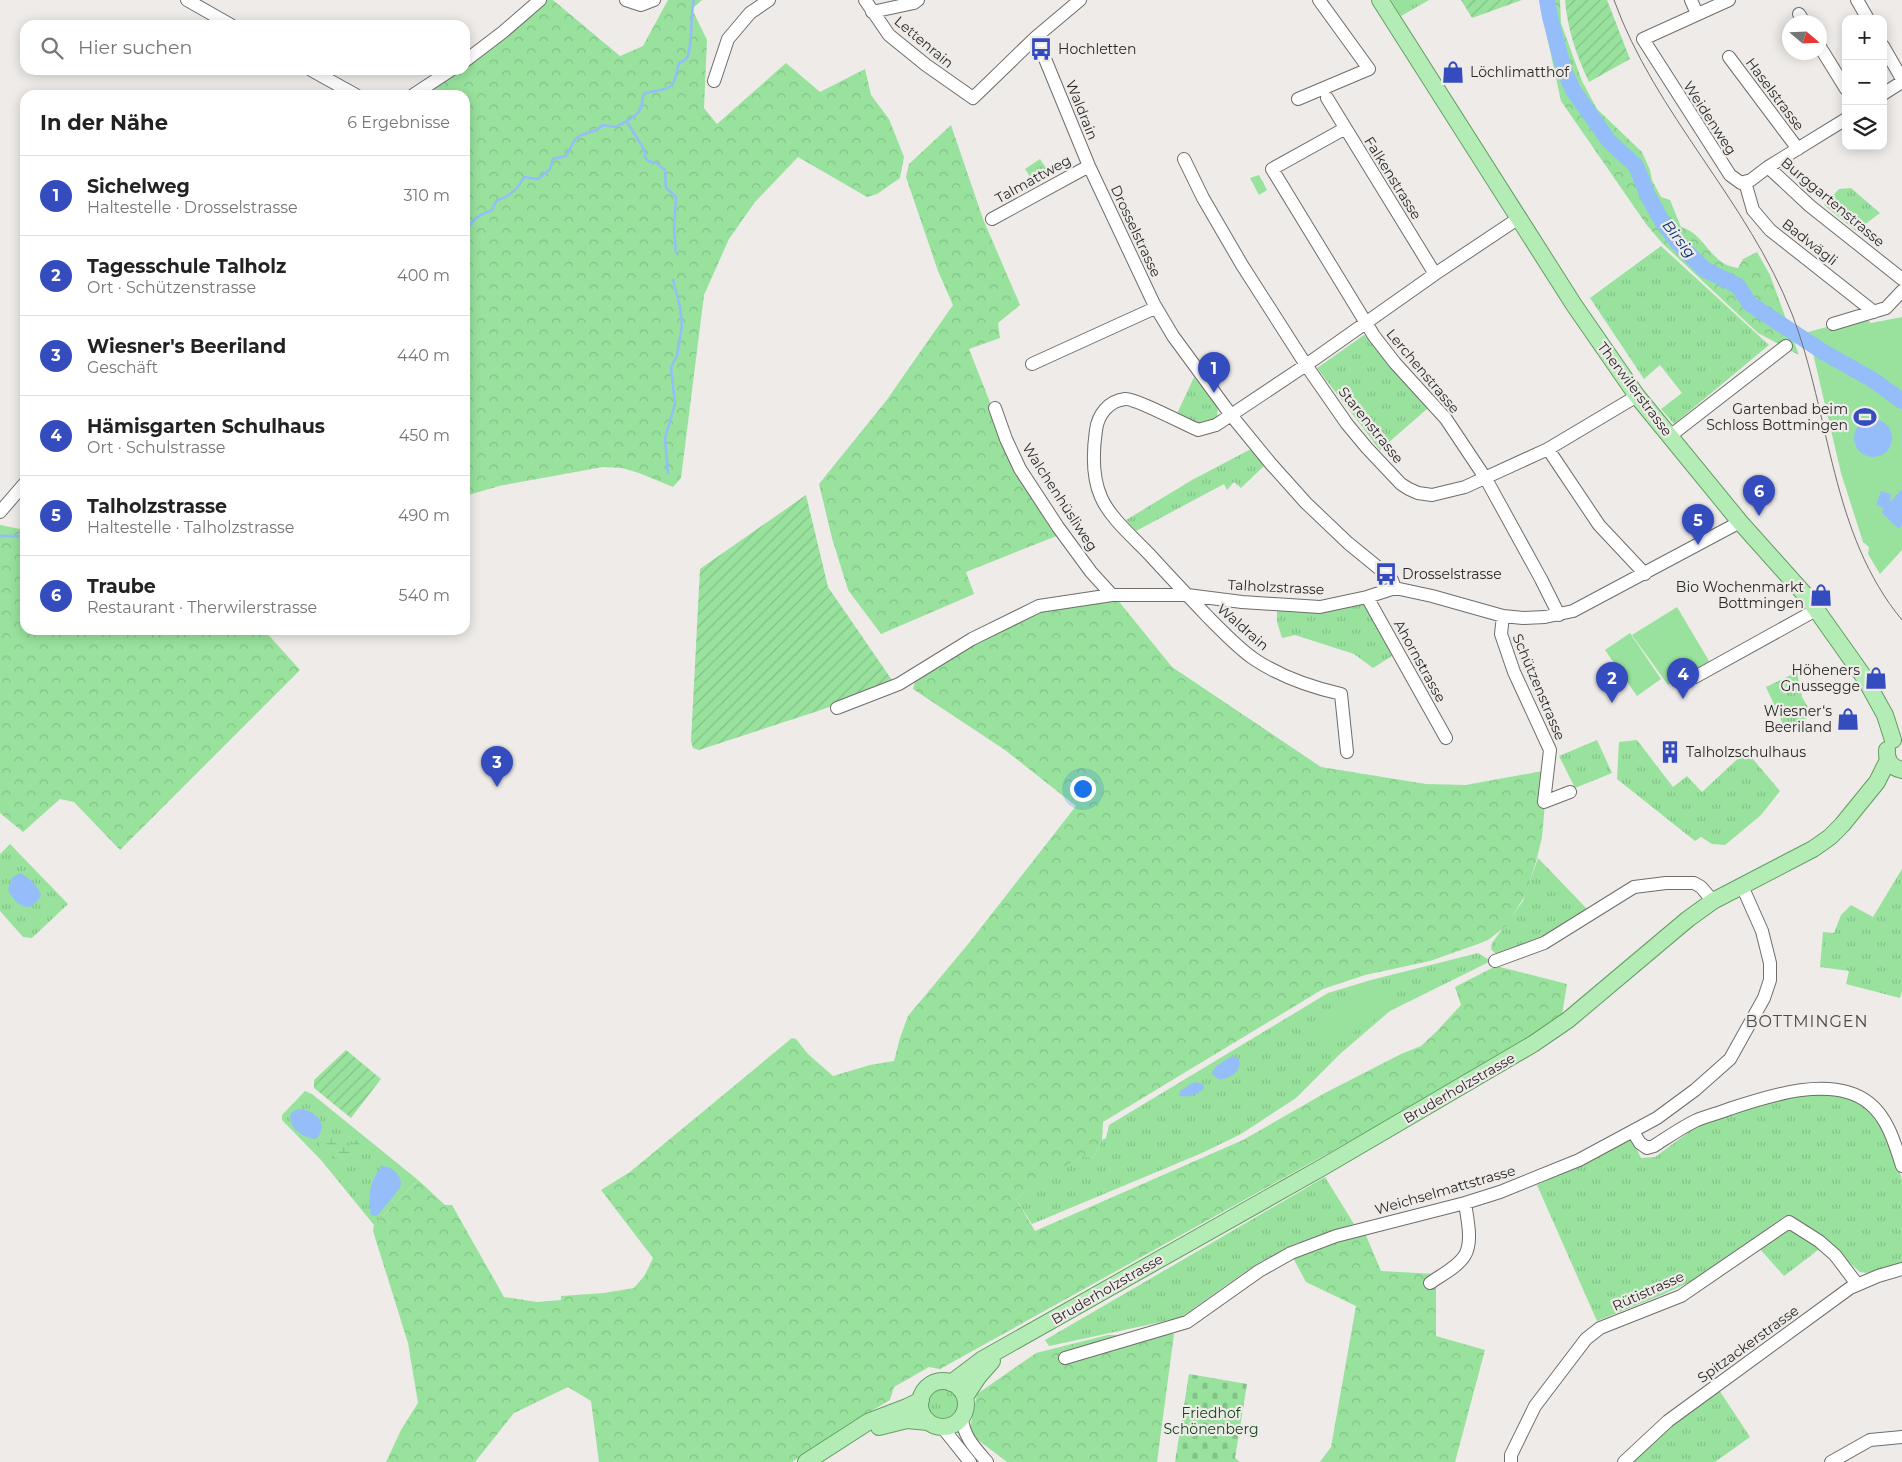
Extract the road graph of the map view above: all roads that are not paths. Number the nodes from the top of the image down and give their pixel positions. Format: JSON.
{"nodes":[{"id":1,"x":187,"y":0,"type":"edge"},
{"id":2,"x":540,"y":0,"type":"edge"},
{"id":3,"x":626,"y":0,"type":"edge"},
{"id":4,"x":654,"y":0,"type":"edge"},
{"id":5,"x":769,"y":0,"type":"edge"},
{"id":6,"x":865,"y":0,"type":"edge"},
{"id":7,"x":918,"y":0,"type":"edge"},
{"id":8,"x":1080,"y":0,"type":"edge"},
{"id":9,"x":1319,"y":0,"type":"edge"},
{"id":10,"x":1380,"y":0,"type":"edge"},
{"id":11,"x":1691,"y":0,"type":"edge"},
{"id":12,"x":1729,"y":0,"type":"edge"},
{"id":13,"x":1857,"y":0,"type":"edge"},
{"id":14,"x":872,"y":12,"type":"junction"},
{"id":15,"x":1697,"y":14,"type":"junction"},
{"id":16,"x":1866,"y":15,"type":"edge"},
{"id":17,"x":222,"y":20,"type":"edge"},
{"id":18,"x":1036,"y":37,"type":"junction"},
{"id":19,"x":1887,"y":53,"type":"edge"},
{"id":20,"x":470,"y":57,"type":"edge"},
{"id":21,"x":1729,"y":58,"type":"dead end"},
{"id":22,"x":1827,"y":58,"type":"edge"},
{"id":23,"x":321,"y":75,"type":"edge"},
{"id":24,"x":443,"y":75,"type":"edge"},
{"id":25,"x":714,"y":81,"type":"dead end"},
{"id":26,"x":1902,"y":81,"type":"edge"},
{"id":27,"x":1842,"y":83,"type":"edge"},
{"id":28,"x":347,"y":90,"type":"edge"},
{"id":29,"x":421,"y":90,"type":"edge"},
{"id":30,"x":1887,"y":91,"type":"edge"},
{"id":31,"x":1327,"y":98,"type":"dead end"},
{"id":32,"x":1298,"y":99,"type":"dead end"},
{"id":33,"x":1842,"y":122,"type":"edge"},
{"id":34,"x":1344,"y":128,"type":"junction"},
{"id":35,"x":1798,"y":149,"type":"junction"},
{"id":36,"x":1184,"y":159,"type":"dead end"},
{"id":37,"x":1089,"y":166,"type":"junction"},
{"id":38,"x":1768,"y":167,"type":"junction"},
{"id":39,"x":1745,"y":182,"type":"junction"},
{"id":40,"x":1519,"y":218,"type":"junction"},
{"id":41,"x":992,"y":219,"type":"dead end"},
{"id":42,"x":1434,"y":274,"type":"junction"},
{"id":43,"x":1902,"y":279,"type":"edge"},
{"id":44,"x":1902,"y":291,"type":"edge"},
{"id":45,"x":1156,"y":308,"type":"junction"},
{"id":46,"x":1874,"y":312,"type":"junction"},
{"id":47,"x":1367,"y":323,"type":"junction"},
{"id":48,"x":1833,"y":324,"type":"dead end"},
{"id":49,"x":1786,"y":346,"type":"dead end"},
{"id":50,"x":1032,"y":364,"type":"dead end"},
{"id":51,"x":1306,"y":365,"type":"junction"},
{"id":52,"x":1637,"y":396,"type":"junction"},
{"id":53,"x":994,"y":408,"type":"dead end"},
{"id":54,"x":1231,"y":415,"type":"junction"},
{"id":55,"x":1670,"y":436,"type":"junction"},
{"id":56,"x":1548,"y":449,"type":"junction"},
{"id":57,"x":1486,"y":479,"type":"junction"},
{"id":58,"x":20,"y":490,"type":"edge"},
{"id":59,"x":0,"y":512,"type":"edge"},
{"id":60,"x":1740,"y":522,"type":"junction"},
{"id":61,"x":1645,"y":574,"type":"junction"},
{"id":62,"x":1395,"y":588,"type":"junction"},
{"id":63,"x":1112,"y":595,"type":"junction"},
{"id":64,"x":1187,"y":595,"type":"junction"},
{"id":65,"x":1367,"y":597,"type":"junction"},
{"id":66,"x":1816,"y":610,"type":"junction"},
{"id":67,"x":1559,"y":615,"type":"junction"},
{"id":68,"x":1503,"y":616,"type":"junction"},
{"id":69,"x":1695,"y":677,"type":"dead end"},
{"id":70,"x":837,"y":708,"type":"dead end"},
{"id":71,"x":1899,"y":737,"type":"edge"},
{"id":72,"x":1446,"y":738,"type":"dead end"},
{"id":73,"x":1347,"y":752,"type":"dead end"},
{"id":74,"x":1896,"y":766,"type":"edge"},
{"id":75,"x":1570,"y":792,"type":"dead end"},
{"id":76,"x":1742,"y":886,"type":"junction"},
{"id":77,"x":1712,"y":901,"type":"junction"},
{"id":78,"x":1495,"y":961,"type":"dead end"},
{"id":79,"x":1634,"y":1132,"type":"junction"},
{"id":80,"x":1902,"y":1166,"type":"edge"},
{"id":81,"x":1465,"y":1203,"type":"junction"},
{"id":82,"x":1902,"y":1269,"type":"edge"},
{"id":83,"x":1430,"y":1282,"type":"dead end"},
{"id":84,"x":1857,"y":1284,"type":"junction"},
{"id":85,"x":1005,"y":1347,"type":"junction"},
{"id":86,"x":1064,"y":1358,"type":"dead end"},
{"id":87,"x":951,"y":1383,"type":"junction"},
{"id":88,"x":965,"y":1397,"type":"junction"},
{"id":89,"x":921,"y":1400,"type":"junction"},
{"id":90,"x":962,"y":1418,"type":"junction"},
{"id":91,"x":935,"y":1424,"type":"junction"},
{"id":92,"x":1902,"y":1437,"type":"edge"},
{"id":93,"x":839,"y":1441,"type":"junction"},
{"id":94,"x":806,"y":1462,"type":"edge"},
{"id":95,"x":970,"y":1462,"type":"edge"},
{"id":96,"x":987,"y":1462,"type":"edge"},
{"id":97,"x":1511,"y":1462,"type":"edge"},
{"id":98,"x":1624,"y":1462,"type":"edge"},
{"id":99,"x":1831,"y":1462,"type":"edge"}],
"edges":[{"from":1,"to":17,"type":"street"},
{"from":2,"to":20,"type":"street"},
{"from":3,"to":4,"type":"street"},
{"from":5,"to":25,"type":"street"},
{"from":6,"to":14,"type":"street","name":"Lettenrain"},
{"from":7,"to":14,"type":"street"},
{"from":8,"to":18,"type":"street"},
{"from":9,"to":32,"type":"street"},
{"from":10,"to":40,"type":"main road","name":"Therwilerstrasse"},
{"from":11,"to":15,"type":"street"},
{"from":12,"to":15,"type":"street"},
{"from":13,"to":16,"type":"street"},
{"from":14,"to":18,"type":"street","name":"Lettenrain"},
{"from":15,"to":39,"type":"street","name":"Weidenweg"},
{"from":18,"to":37,"type":"street","name":"Waldrain"},
{"from":19,"to":26,"type":"street"},
{"from":21,"to":35,"type":"street","name":"Haselstrasse"},
{"from":22,"to":27,"type":"street"},
{"from":23,"to":28,"type":"street"},
{"from":24,"to":29,"type":"street"},
{"from":26,"to":30,"type":"street"},
{"from":31,"to":34,"type":"street","name":"Falkenstrasse"},
{"from":33,"to":35,"type":"street","name":"Haselstrasse"},
{"from":34,"to":42,"type":"street","name":"Falkenstrasse"},
{"from":34,"to":47,"type":"street","name":"Lerchenstrasse"},
{"from":35,"to":38,"type":"street","name":"Haselstrasse"},
{"from":36,"to":51,"type":"street","name":"Starenstrasse"},
{"from":37,"to":41,"type":"street","name":"Talmattweg"},
{"from":37,"to":45,"type":"street","name":"Drosselstrasse"},
{"from":38,"to":39,"type":"street"},
{"from":38,"to":43,"type":"street","name":"Burggartenstrasse"},
{"from":39,"to":46,"type":"street","name":"Badwägli"},
{"from":40,"to":42,"type":"street"},
{"from":40,"to":52,"type":"main road","name":"Therwilerstrasse"},
{"from":42,"to":47,"type":"street"},
{"from":44,"to":46,"type":"street"},
{"from":45,"to":50,"type":"street"},
{"from":45,"to":54,"type":"street","name":"Drosselstrasse"},
{"from":46,"to":48,"type":"street"},
{"from":47,"to":51,"type":"street"},
{"from":47,"to":57,"type":"street","name":"Lerchenstrasse"},
{"from":49,"to":55,"type":"street"},
{"from":51,"to":54,"type":"street"},
{"from":51,"to":57,"type":"street","name":"Starenstrasse"},
{"from":52,"to":55,"type":"main road","name":"Therwilerstrasse"},
{"from":52,"to":56,"type":"street","name":"Starenstrasse"},
{"from":53,"to":63,"type":"street","name":"Walchenhüsliweg"},
{"from":54,"to":62,"type":"street","name":"Drosselstrasse"},
{"from":54,"to":64,"type":"street"},
{"from":55,"to":60,"type":"main road","name":"Therwilerstrasse"},
{"from":56,"to":57,"type":"street","name":"Starenstrasse"},
{"from":56,"to":61,"type":"street"},
{"from":57,"to":67,"type":"street","name":"Lerchenstrasse"},
{"from":58,"to":59,"type":"street"},
{"from":60,"to":61,"type":"street"},
{"from":60,"to":66,"type":"main road","name":"Therwilerstrasse"},
{"from":61,"to":67,"type":"street"},
{"from":62,"to":65,"type":"street","name":"Talholzstrasse"},
{"from":62,"to":68,"type":"street"},
{"from":63,"to":64,"type":"street","name":"Talholzstrasse"},
{"from":63,"to":70,"type":"street","name":"Talholzstrasse"},
{"from":64,"to":65,"type":"street","name":"Talholzstrasse"},
{"from":64,"to":73,"type":"street","name":"Waldrain"},
{"from":65,"to":72,"type":"street","name":"Ahornstrasse"},
{"from":66,"to":69,"type":"street"},
{"from":66,"to":71,"type":"main road","name":"Therwilerstrasse"},
{"from":67,"to":68,"type":"street"},
{"from":68,"to":75,"type":"street","name":"Schützenstrasse"},
{"from":71,"to":74,"type":"main road","name":"Bruderholzstrasse"},
{"from":74,"to":76,"type":"main road","name":"Bruderholzstrasse"},
{"from":76,"to":77,"type":"main road","name":"Bruderholzstrasse"},
{"from":76,"to":79,"type":"street","name":"Weichselmattstrasse"},
{"from":77,"to":78,"type":"street"},
{"from":77,"to":85,"type":"main road","name":"Bruderholzstrasse"},
{"from":79,"to":80,"type":"street"},
{"from":79,"to":81,"type":"street","name":"Weichselmattstrasse"},
{"from":81,"to":83,"type":"street"},
{"from":81,"to":86,"type":"street","name":"Weichselmattstrasse"},
{"from":82,"to":84,"type":"street","name":"Spitzackerstrasse"},
{"from":84,"to":97,"type":"street","name":"Rütistrasse"},
{"from":84,"to":98,"type":"street","name":"Spitzackerstrasse"},
{"from":85,"to":87,"type":"main road","name":"Bruderholzstrasse"},
{"from":85,"to":88,"type":"main road","name":"Bruderholzstrasse"},
{"from":87,"to":88,"type":"main road"},
{"from":87,"to":89,"type":"main road","name":"Bruderholzstrasse"},
{"from":88,"to":90,"type":"main road","name":"Bruderholzstrasse"},
{"from":89,"to":91,"type":"main road"},
{"from":89,"to":93,"type":"main road","name":"Bruderholzstrasse"},
{"from":90,"to":91,"type":"main road","name":"Bruderholzstrasse"},
{"from":90,"to":96,"type":"street"},
{"from":91,"to":93,"type":"main road","name":"Bruderholzstrasse"},
{"from":91,"to":95,"type":"street"},
{"from":92,"to":99,"type":"street"},
{"from":93,"to":94,"type":"main road","name":"Bruderholzstrasse"}]}
